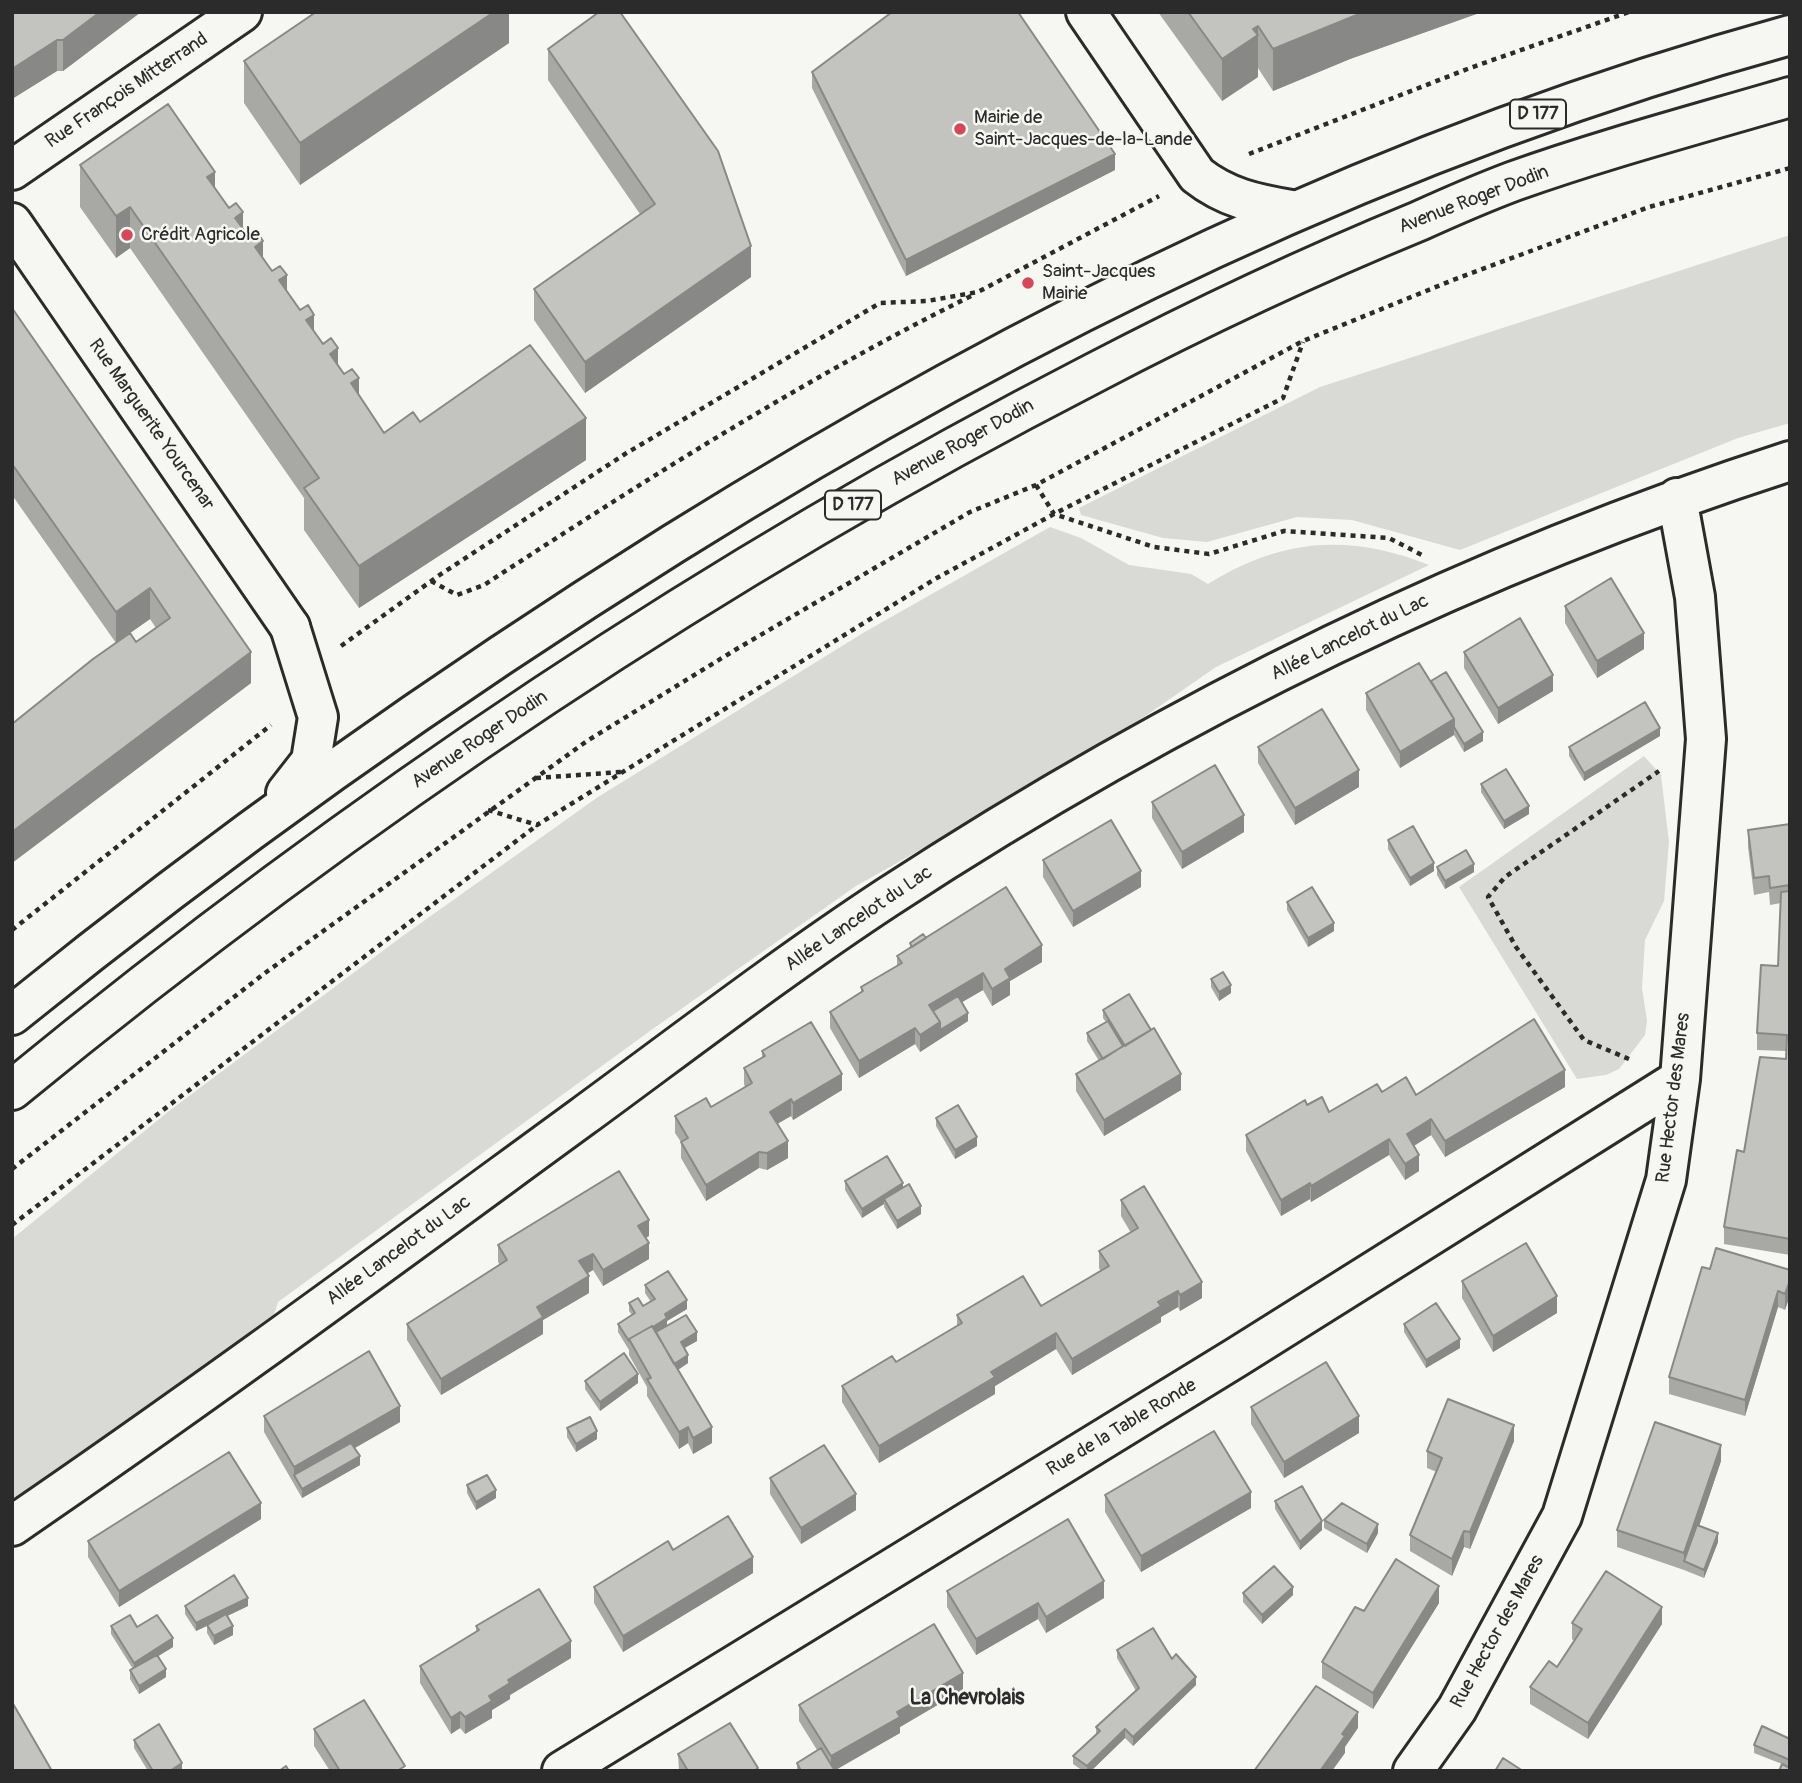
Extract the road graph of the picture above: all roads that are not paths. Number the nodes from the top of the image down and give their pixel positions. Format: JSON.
{"nodes":[{"id":1,"x":242,"y":12,"type":"edge"},
{"id":2,"x":1086,"y":12,"type":"edge"},
{"id":3,"x":1790,"y":35,"type":"edge"},
{"id":4,"x":1790,"y":97,"type":"edge"},
{"id":5,"x":12,"y":170,"type":"edge"},
{"id":6,"x":1292,"y":210,"type":"junction"},
{"id":7,"x":12,"y":223,"type":"edge"},
{"id":8,"x":1790,"y":461,"type":"edge"},
{"id":9,"x":1676,"y":498,"type":"junction"},
{"id":10,"x":263,"y":821,"type":"junction"},
{"id":11,"x":12,"y":1015,"type":"edge"},
{"id":12,"x":1680,"y":1079,"type":"junction"},
{"id":13,"x":12,"y":1090,"type":"edge"},
{"id":14,"x":12,"y":1526,"type":"edge"},
{"id":15,"x":562,"y":1771,"type":"edge"},
{"id":16,"x":1413,"y":1771,"type":"edge"}],
"edges":[{"from":1,"to":5,"type":"street","name":"Rue François Mitterrand"},
{"from":2,"to":6,"type":"street"},
{"from":3,"to":6,"type":"street","number":"D 177"},
{"from":4,"to":13,"type":"street","name":"Avenue Roger Dodin","number":"D 177"},
{"from":6,"to":10,"type":"street","number":"D 177"},
{"from":7,"to":10,"type":"street","name":"Rue Marguerite Yourcenar"},
{"from":8,"to":9,"type":"street","name":"Allée Lancelot du Lac"},
{"from":9,"to":12,"type":"street","name":"Rue Hector des Mares"},
{"from":9,"to":14,"type":"street","name":"Allée Lancelot du Lac"},
{"from":10,"to":11,"type":"street","number":"D 177"},
{"from":12,"to":15,"type":"street","name":"Rue de la Table Ronde"},
{"from":12,"to":16,"type":"street","name":"Rue Hector des Mares"}]}
